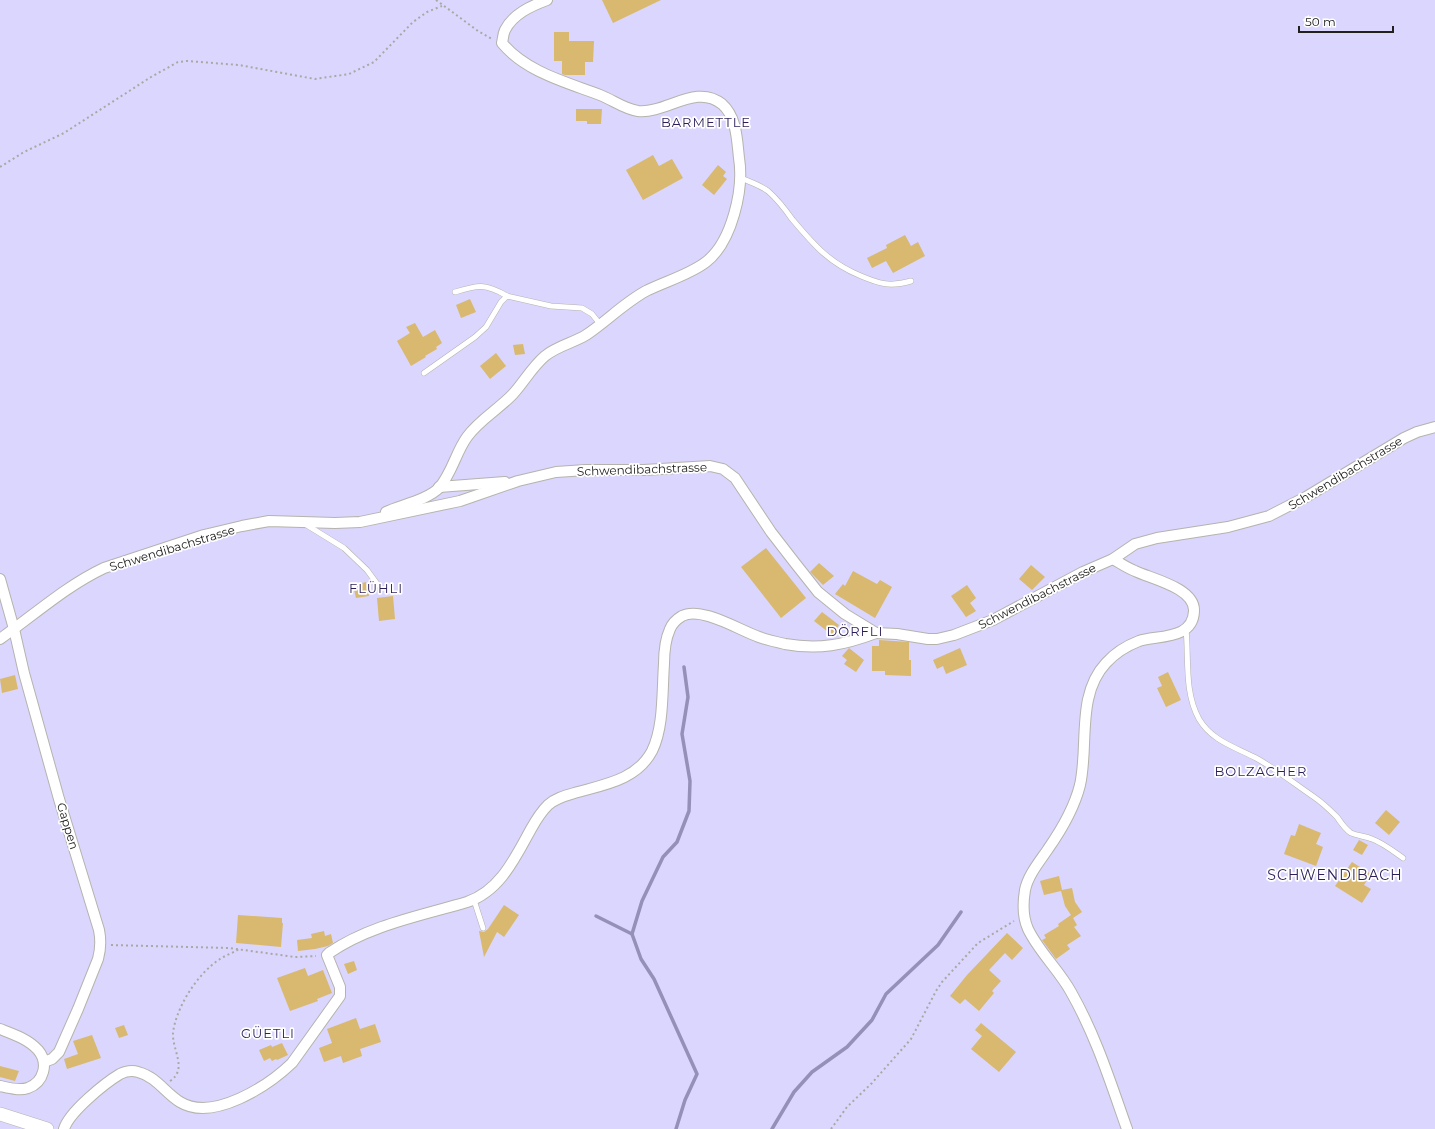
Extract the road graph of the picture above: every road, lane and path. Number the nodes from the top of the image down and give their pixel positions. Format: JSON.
{"nodes":[{"id":1,"x":436,"y":0,"type":"edge"},
{"id":2,"x":547,"y":0,"type":"edge"},
{"id":3,"x":442,"y":6,"type":"junction"},
{"id":4,"x":502,"y":43,"type":"junction"},
{"id":5,"x":0,"y":167,"type":"edge"},
{"id":6,"x":741,"y":178,"type":"junction"},
{"id":7,"x":911,"y":281,"type":"dead end"},
{"id":8,"x":455,"y":292,"type":"dead end"},
{"id":9,"x":507,"y":296,"type":"junction"},
{"id":10,"x":600,"y":324,"type":"junction"},
{"id":11,"x":424,"y":373,"type":"dead end"},
{"id":12,"x":1435,"y":426,"type":"edge"},
{"id":13,"x":518,"y":481,"type":"junction"},
{"id":14,"x":439,"y":487,"type":"junction"},
{"id":15,"x":374,"y":519,"type":"junction"},
{"id":16,"x":302,"y":522,"type":"junction"},
{"id":17,"x":1113,"y":559,"type":"junction"},
{"id":18,"x":0,"y":579,"type":"edge"},
{"id":19,"x":378,"y":585,"type":"dead end"},
{"id":20,"x":1186,"y":629,"type":"junction"},
{"id":21,"x":14,"y":630,"type":"junction"},
{"id":22,"x":876,"y":633,"type":"junction"},
{"id":23,"x":0,"y":640,"type":"edge"},
{"id":24,"x":1403,"y":858,"type":"dead end"},
{"id":25,"x":474,"y":900,"type":"junction"},
{"id":26,"x":1024,"y":915,"type":"junction"},
{"id":27,"x":483,"y":928,"type":"dead end"},
{"id":28,"x":101,"y":945,"type":"junction"},
{"id":29,"x":240,"y":949,"type":"junction"},
{"id":30,"x":327,"y":955,"type":"junction"},
{"id":31,"x":0,"y":1029,"type":"edge"},
{"id":32,"x":44,"y":1062,"type":"junction"},
{"id":33,"x":0,"y":1086,"type":"edge"},
{"id":34,"x":162,"y":1086,"type":"junction"},
{"id":35,"x":0,"y":1114,"type":"edge"},
{"id":36,"x":47,"y":1129,"type":"edge"},
{"id":37,"x":64,"y":1129,"type":"edge"},
{"id":38,"x":831,"y":1129,"type":"edge"},
{"id":39,"x":1128,"y":1129,"type":"edge"}],
"edges":[{"from":1,"to":3,"type":"path"},
{"from":2,"to":4,"type":"street"},
{"from":3,"to":4,"type":"path"},
{"from":3,"to":5,"type":"path"},
{"from":4,"to":6,"type":"street"},
{"from":6,"to":7,"type":"lane"},
{"from":6,"to":10,"type":"street"},
{"from":8,"to":9,"type":"lane"},
{"from":9,"to":10,"type":"lane"},
{"from":9,"to":11,"type":"lane"},
{"from":10,"to":14,"type":"street"},
{"from":12,"to":17,"type":"street","name":"Schwendibachstrasse"},
{"from":13,"to":14,"type":"street"},
{"from":13,"to":15,"type":"street","name":"Schwendibachstrasse"},
{"from":13,"to":22,"type":"street","name":"Schwendibachstrasse"},
{"from":14,"to":15,"type":"street"},
{"from":15,"to":16,"type":"street","name":"Schwendibachstrasse"},
{"from":16,"to":19,"type":"lane"},
{"from":16,"to":21,"type":"street","name":"Schwendibachstrasse"},
{"from":17,"to":20,"type":"street"},
{"from":17,"to":22,"type":"street","name":"Schwendibachstrasse"},
{"from":18,"to":21,"type":"street","name":"Gappen"},
{"from":20,"to":24,"type":"lane"},
{"from":20,"to":26,"type":"street"},
{"from":21,"to":23,"type":"street","name":"Schwendibachstrasse"},
{"from":21,"to":28,"type":"street","name":"Gappen"},
{"from":22,"to":25,"type":"street"},
{"from":25,"to":27,"type":"lane"},
{"from":25,"to":30,"type":"street"},
{"from":26,"to":38,"type":"path"},
{"from":26,"to":39,"type":"street"},
{"from":28,"to":29,"type":"path"},
{"from":28,"to":32,"type":"street","name":"Gappen"},
{"from":29,"to":30,"type":"path"},
{"from":29,"to":34,"type":"path"},
{"from":30,"to":34,"type":"street"},
{"from":31,"to":32,"type":"street"},
{"from":32,"to":33,"type":"street"},
{"from":34,"to":37,"type":"street"},
{"from":35,"to":36,"type":"street"}]}
